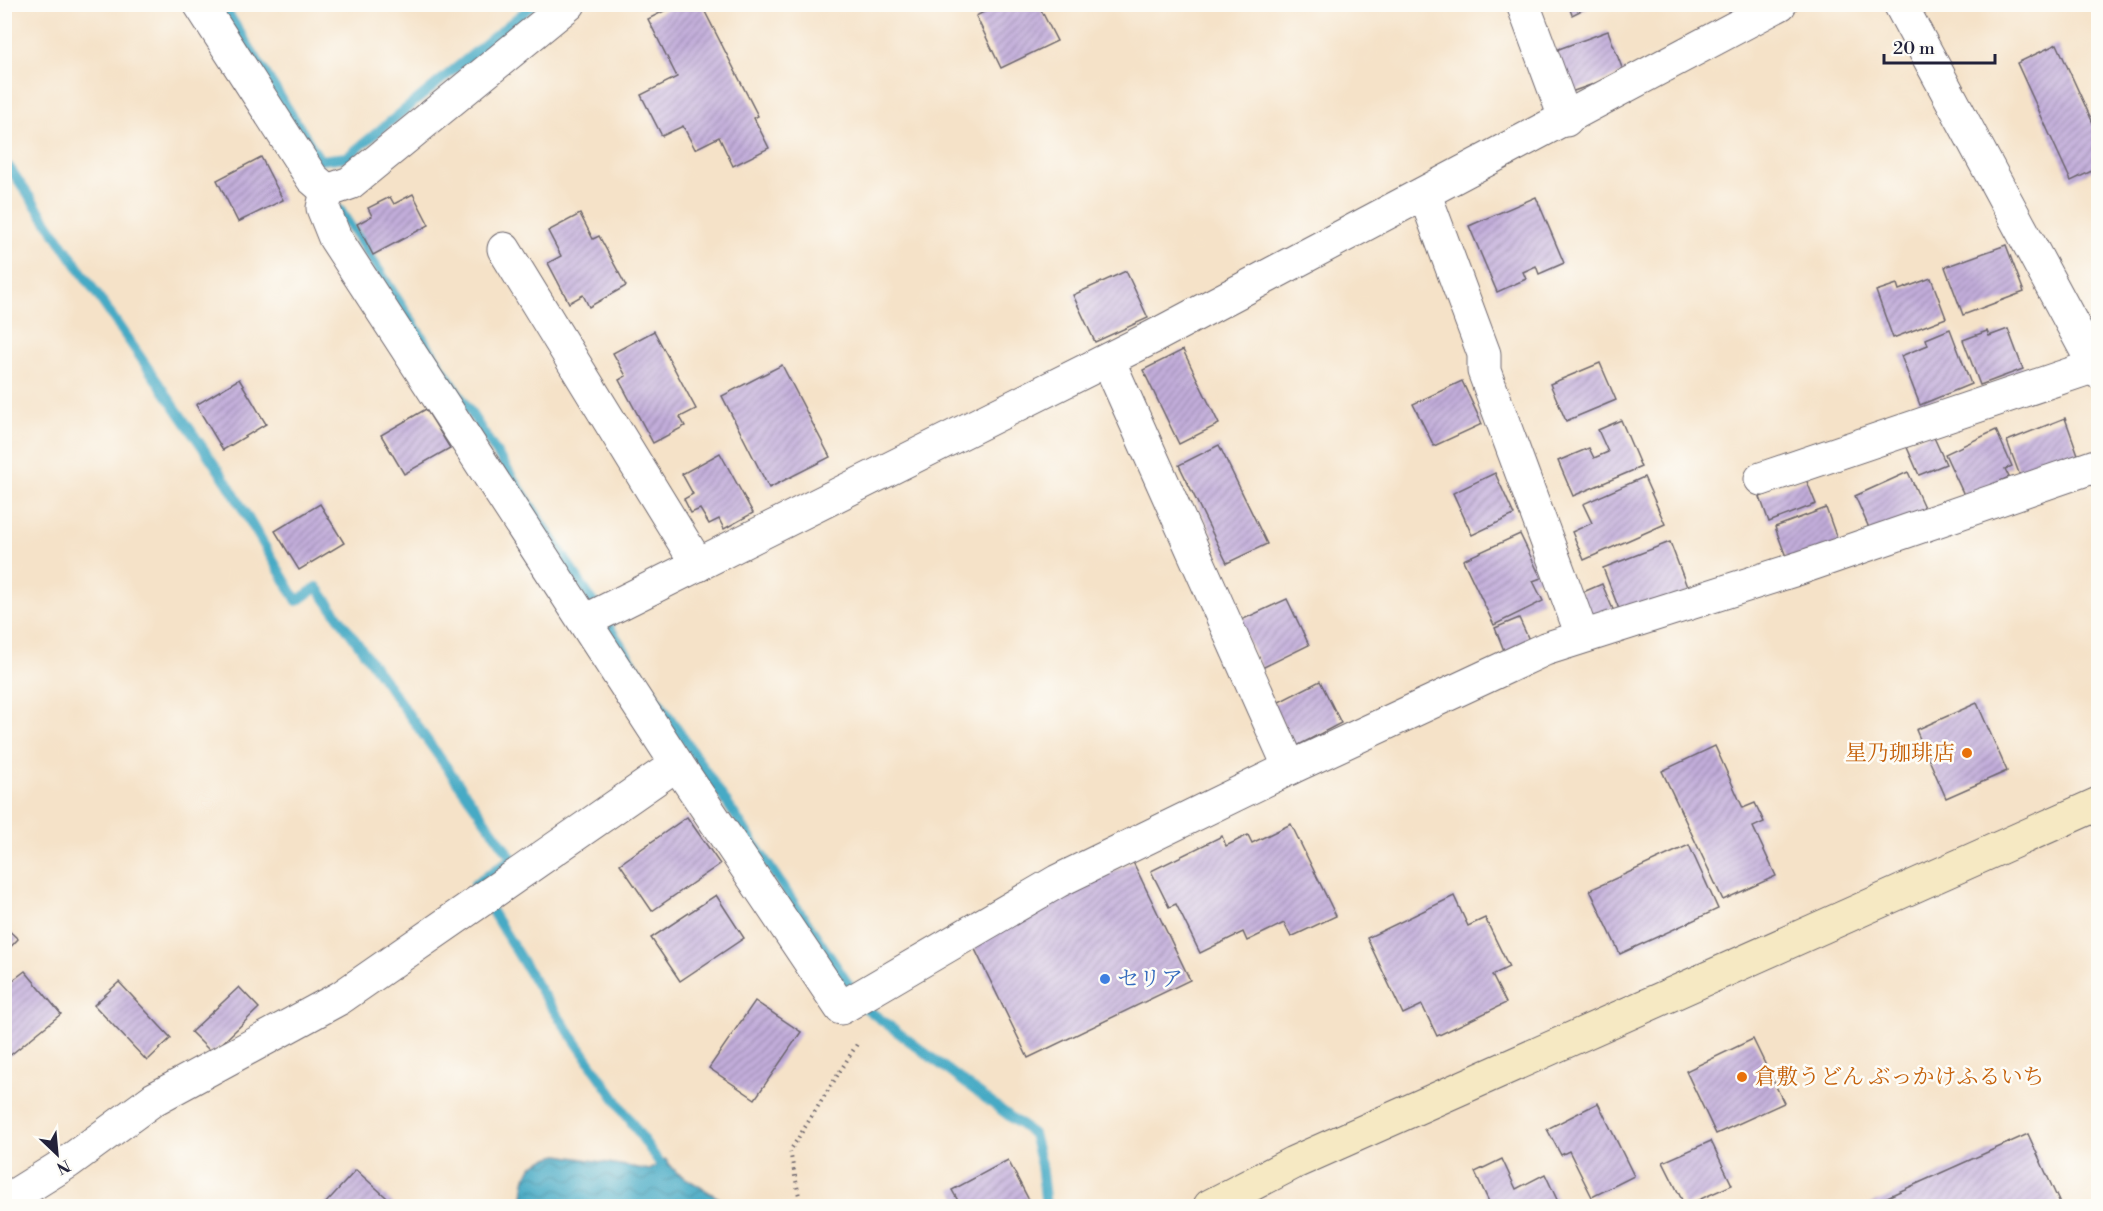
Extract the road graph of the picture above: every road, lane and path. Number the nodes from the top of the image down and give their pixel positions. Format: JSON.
{"nodes":[{"id":1,"x":200,"y":4,"type":"edge"},
{"id":2,"x":569,"y":4,"type":"edge"},
{"id":3,"x":1523,"y":4,"type":"edge"},
{"id":4,"x":1780,"y":4,"type":"edge"},
{"id":5,"x":1900,"y":4,"type":"edge"},
{"id":6,"x":1566,"y":120,"type":"junction"},
{"id":7,"x":327,"y":191,"type":"junction"},
{"id":8,"x":1425,"y":195,"type":"junction"},
{"id":9,"x":504,"y":249,"type":"dead end"},
{"id":10,"x":1108,"y":360,"type":"junction"},
{"id":11,"x":2097,"y":369,"type":"edge"},
{"id":12,"x":2098,"y":465,"type":"edge"},
{"id":13,"x":1761,"y":479,"type":"dead end"},
{"id":14,"x":698,"y":565,"type":"junction"},
{"id":15,"x":595,"y":616,"type":"junction"},
{"id":16,"x":1582,"y":635,"type":"junction"},
{"id":17,"x":676,"y":764,"type":"junction"},
{"id":18,"x":1290,"y":768,"type":"junction"},
{"id":19,"x":2098,"y":804,"type":"edge"},
{"id":20,"x":851,"y":1002,"type":"junction"},
{"id":21,"x":4,"y":1202,"type":"edge"},
{"id":22,"x":801,"y":1206,"type":"edge"},
{"id":23,"x":1210,"y":1206,"type":"edge"}],
"edges":[{"from":1,"to":7,"type":"street"},
{"from":2,"to":7,"type":"street"},
{"from":3,"to":6,"type":"street"},
{"from":4,"to":6,"type":"street"},
{"from":5,"to":11,"type":"street"},
{"from":6,"to":8,"type":"street"},
{"from":7,"to":15,"type":"street"},
{"from":8,"to":10,"type":"street"},
{"from":8,"to":16,"type":"street"},
{"from":9,"to":14,"type":"street"},
{"from":10,"to":14,"type":"street"},
{"from":10,"to":18,"type":"street"},
{"from":11,"to":13,"type":"street"},
{"from":12,"to":16,"type":"street"},
{"from":14,"to":15,"type":"street"},
{"from":15,"to":17,"type":"street"},
{"from":16,"to":18,"type":"street"},
{"from":17,"to":20,"type":"street"},
{"from":17,"to":21,"type":"street"},
{"from":18,"to":20,"type":"street"},
{"from":19,"to":23,"type":"street"},
{"from":20,"to":22,"type":"path"}]}
